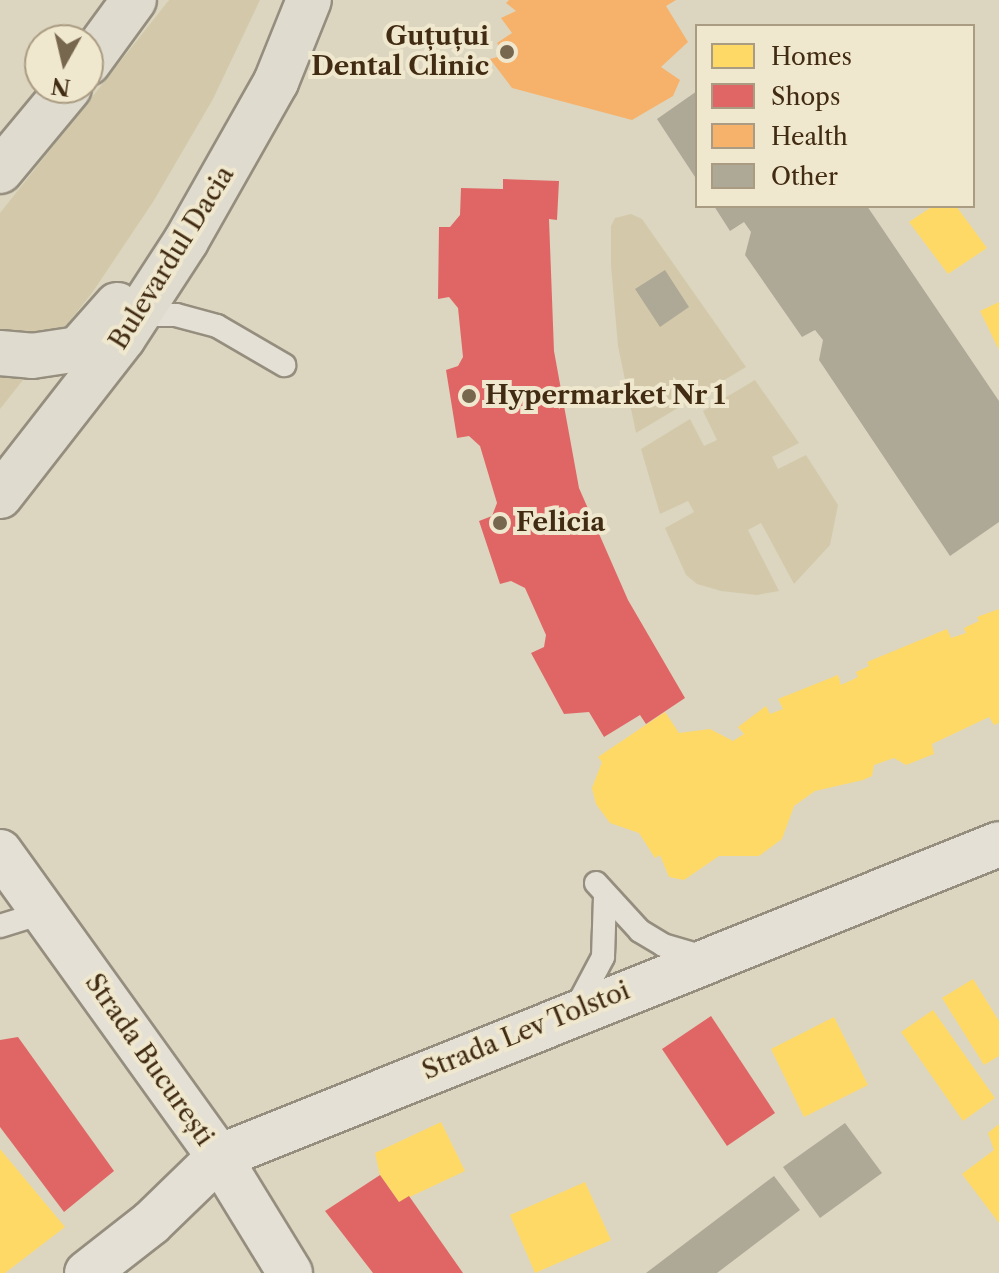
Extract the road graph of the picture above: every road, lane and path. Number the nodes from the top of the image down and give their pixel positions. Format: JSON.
{"nodes":[{"id":1,"x":103,"y":0,"type":"edge"},
{"id":2,"x":134,"y":0,"type":"edge"},
{"id":3,"x":309,"y":0,"type":"edge"},
{"id":4,"x":84,"y":24,"type":"edge"},
{"id":5,"x":104,"y":41,"type":"edge"},
{"id":6,"x":276,"y":82,"type":"junction"},
{"id":7,"x":24,"y":102,"type":"edge"},
{"id":8,"x":56,"y":104,"type":"edge"},
{"id":9,"x":0,"y":130,"type":"edge"},
{"id":10,"x":0,"y":171,"type":"edge"},
{"id":11,"x":138,"y":315,"type":"junction"},
{"id":12,"x":0,"y":353,"type":"edge"},
{"id":13,"x":284,"y":365,"type":"dead end"},
{"id":14,"x":0,"y":496,"type":"edge"},
{"id":15,"x":999,"y":844,"type":"edge"},
{"id":16,"x":0,"y":852,"type":"edge"},
{"id":17,"x":42,"y":913,"type":"junction"},
{"id":18,"x":0,"y":926,"type":"edge"},
{"id":19,"x":709,"y":958,"type":"junction"},
{"id":20,"x":574,"y":1011,"type":"junction"},
{"id":21,"x":219,"y":1157,"type":"junction"},
{"id":22,"x":87,"y":1273,"type":"edge"},
{"id":23,"x":290,"y":1273,"type":"edge"}],
"edges":[{"from":1,"to":4,"type":"highway"},
{"from":2,"to":5,"type":"highway"},
{"from":3,"to":6,"type":"highway","name":"Bulevardul Dacia"},
{"from":6,"to":11,"type":"highway","name":"Bulevardul Dacia"},
{"from":6,"to":12,"type":"highway"},
{"from":7,"to":9,"type":"highway"},
{"from":8,"to":10,"type":"highway"},
{"from":11,"to":13,"type":"lane"},
{"from":11,"to":14,"type":"highway","name":"Bulevardul Dacia"},
{"from":15,"to":19,"type":"main road","name":"Strada Lev Tolstoi"},
{"from":16,"to":17,"type":"main road","name":"Strada București"},
{"from":17,"to":18,"type":"lane"},
{"from":17,"to":21,"type":"main road","name":"Strada București"},
{"from":19,"to":20,"type":"main road","name":"Strada Lev Tolstoi"},
{"from":19,"to":20,"type":"lane"},
{"from":20,"to":21,"type":"main road","name":"Strada Lev Tolstoi"},
{"from":21,"to":22,"type":"main road","name":"Strada Lev Tolstoi"},
{"from":21,"to":23,"type":"main road","name":"Strada București"}]}
